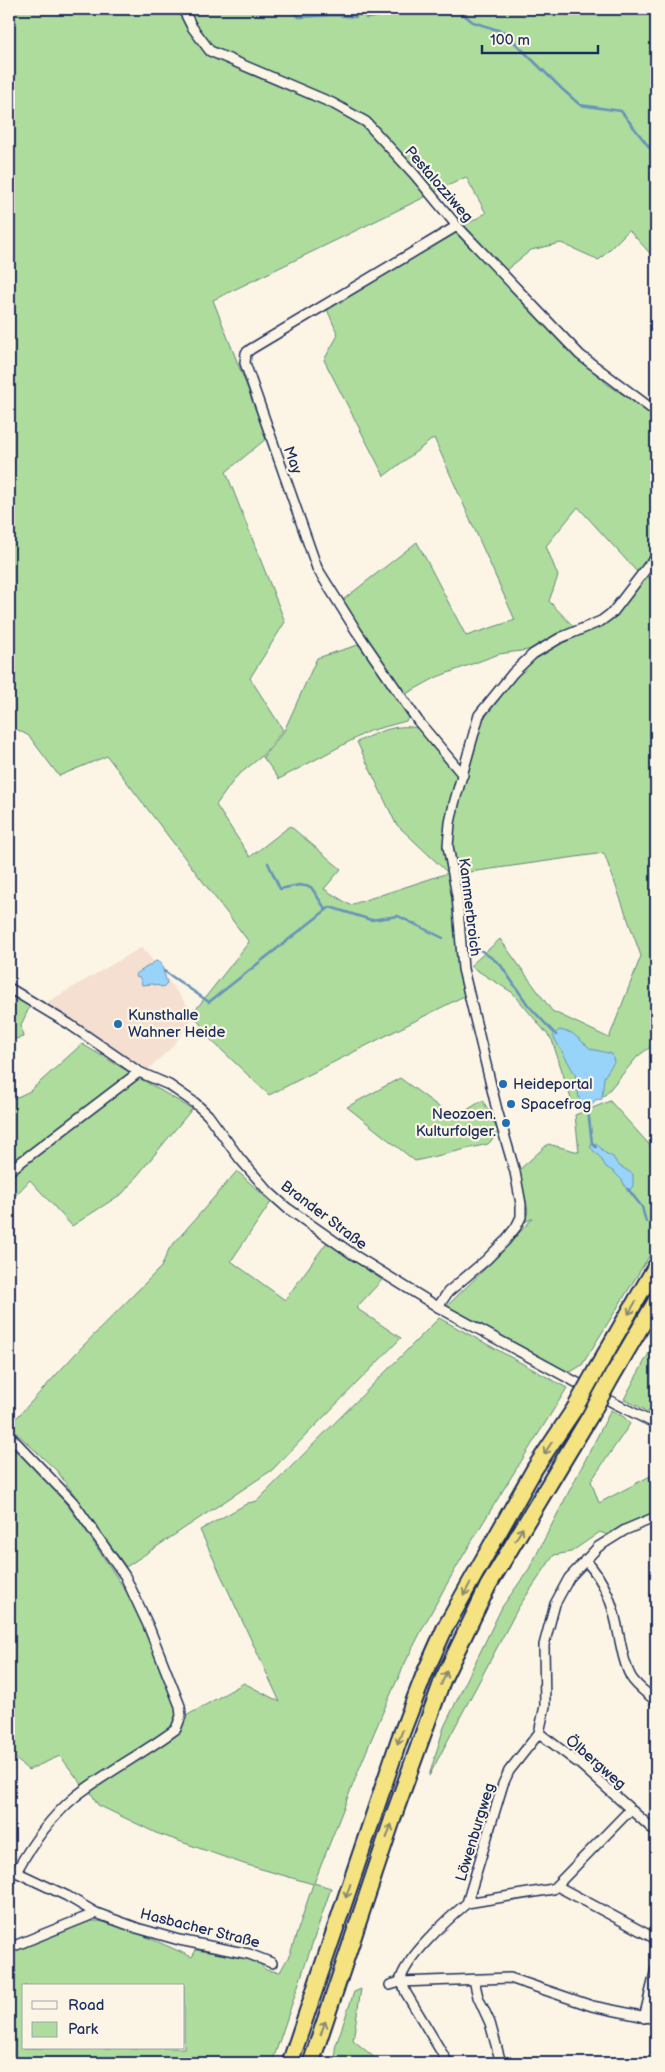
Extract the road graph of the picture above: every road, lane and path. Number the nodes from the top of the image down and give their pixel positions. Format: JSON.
{"nodes":[{"id":1,"x":183,"y":9,"type":"edge"},
{"id":2,"x":457,"y":226,"type":"junction"},
{"id":3,"x":656,"y":412,"type":"edge"},
{"id":4,"x":656,"y":558,"type":"edge"},
{"id":5,"x":463,"y":775,"type":"junction"},
{"id":6,"x":9,"y":988,"type":"edge"},
{"id":7,"x":139,"y":1072,"type":"junction"},
{"id":8,"x":9,"y":1171,"type":"edge"},
{"id":9,"x":656,"y":1266,"type":"edge"},
{"id":10,"x":656,"y":1300,"type":"edge"},
{"id":11,"x":438,"y":1307,"type":"junction"},
{"id":12,"x":656,"y":1424,"type":"edge"},
{"id":13,"x":9,"y":1435,"type":"edge"},
{"id":14,"x":656,"y":1517,"type":"edge"},
{"id":15,"x":585,"y":1560,"type":"junction"},
{"id":16,"x":656,"y":1701,"type":"edge"},
{"id":17,"x":539,"y":1733,"type":"junction"},
{"id":18,"x":630,"y":1810,"type":"junction"},
{"id":19,"x":656,"y":1832,"type":"edge"},
{"id":20,"x":12,"y":1872,"type":"edge"},
{"id":21,"x":557,"y":1886,"type":"junction"},
{"id":22,"x":467,"y":1903,"type":"junction"},
{"id":23,"x":96,"y":1913,"type":"junction"},
{"id":24,"x":656,"y":1939,"type":"edge"},
{"id":25,"x":9,"y":1948,"type":"edge"},
{"id":26,"x":272,"y":1963,"type":"dead end"},
{"id":27,"x":656,"y":1969,"type":"edge"},
{"id":28,"x":474,"y":1980,"type":"junction"},
{"id":29,"x":401,"y":1982,"type":"junction"},
{"id":30,"x":390,"y":1986,"type":"dead end"},
{"id":31,"x":644,"y":2018,"type":"junction"},
{"id":32,"x":656,"y":2019,"type":"edge"},
{"id":33,"x":290,"y":2063,"type":"edge"},
{"id":34,"x":311,"y":2063,"type":"edge"},
{"id":35,"x":448,"y":2063,"type":"edge"},
{"id":36,"x":501,"y":2063,"type":"edge"}],
"edges":[{"from":1,"to":2,"type":"street","name":"Pestalozziweg"},
{"from":2,"to":3,"type":"street","name":"Pestalozziweg"},
{"from":2,"to":5,"type":"street","name":"May"},
{"from":4,"to":5,"type":"street","name":"Kammerbroich"},
{"from":5,"to":11,"type":"street","name":"Kammerbroich"},
{"from":6,"to":7,"type":"street","name":"Brander Straße"},
{"from":7,"to":8,"type":"street"},
{"from":7,"to":11,"type":"street","name":"Brander Straße"},
{"from":9,"to":33,"type":"highway","one_way":true,"bridge":true},
{"from":34,"to":10,"type":"highway","one_way":true,"bridge":true},
{"from":11,"to":12,"type":"street","name":"Brander Straße"},
{"from":13,"to":20,"type":"street"},
{"from":14,"to":15,"type":"street","name":"Löwenburgweg"},
{"from":15,"to":16,"type":"street"},
{"from":15,"to":17,"type":"street","name":"Löwenburgweg"},
{"from":17,"to":18,"type":"street","name":"Ölbergweg"},
{"from":17,"to":22,"type":"street","name":"Löwenburgweg"},
{"from":18,"to":19,"type":"street","name":"Ölbergweg"},
{"from":18,"to":21,"type":"street"},
{"from":20,"to":23,"type":"street","name":"Hasbacher Straße"},
{"from":21,"to":22,"type":"street"},
{"from":21,"to":24,"type":"street"},
{"from":22,"to":29,"type":"street","name":"Löwenburgweg"},
{"from":23,"to":25,"type":"street"},
{"from":23,"to":26,"type":"street","name":"Hasbacher Straße"},
{"from":27,"to":31,"type":"street"},
{"from":28,"to":29,"type":"street"},
{"from":28,"to":31,"type":"street"},
{"from":28,"to":36,"type":"street"},
{"from":29,"to":30,"type":"street"},
{"from":29,"to":35,"type":"street"},
{"from":31,"to":32,"type":"street"}]}
